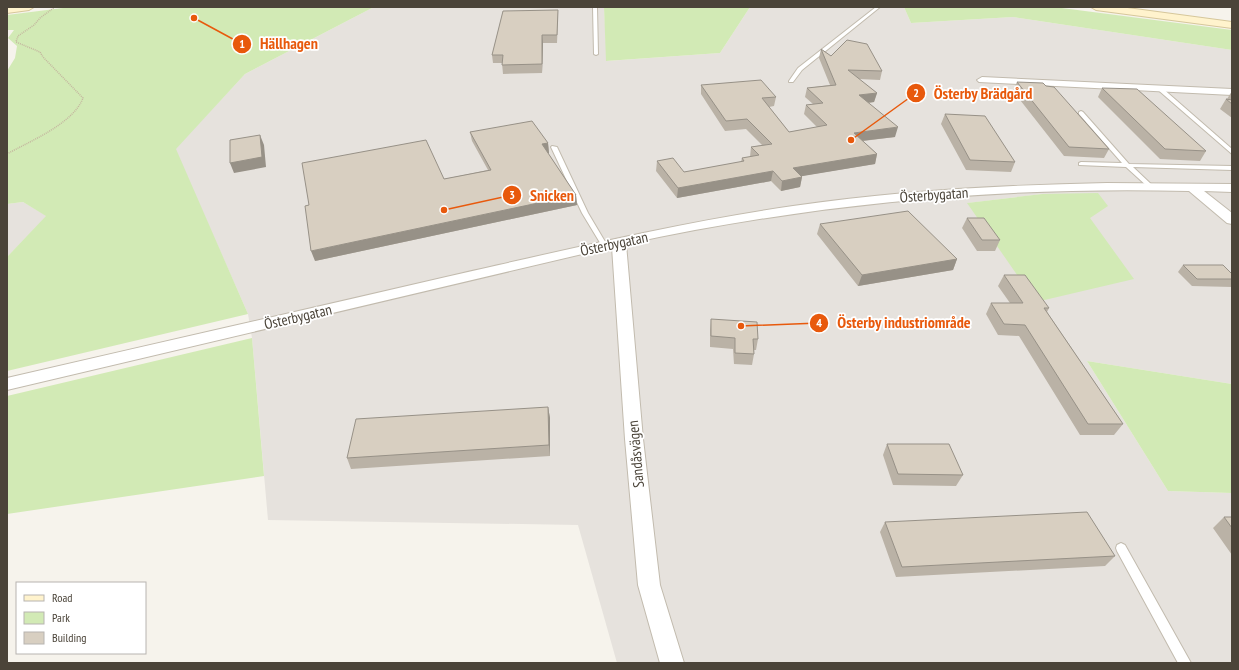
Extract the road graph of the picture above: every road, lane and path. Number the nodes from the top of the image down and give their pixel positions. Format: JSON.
{"nodes":[{"id":1,"x":30,"y":7,"type":"edge"},
{"id":2,"x":55,"y":7,"type":"edge"},
{"id":3,"x":595,"y":7,"type":"edge"},
{"id":4,"x":878,"y":7,"type":"edge"},
{"id":5,"x":1096,"y":7,"type":"edge"},
{"id":6,"x":7,"y":10,"type":"edge"},
{"id":7,"x":1232,"y":25,"type":"edge"},
{"id":8,"x":596,"y":54,"type":"dead end"},
{"id":9,"x":982,"y":80,"type":"dead end"},
{"id":10,"x":791,"y":81,"type":"dead end"},
{"id":11,"x":1159,"y":88,"type":"junction"},
{"id":12,"x":1232,"y":92,"type":"edge"},
{"id":13,"x":1081,"y":113,"type":"dead end"},
{"id":14,"x":554,"y":147,"type":"dead end"},
{"id":15,"x":1232,"y":152,"type":"edge"},
{"id":16,"x":7,"y":154,"type":"edge"},
{"id":17,"x":1081,"y":164,"type":"dead end"},
{"id":18,"x":1128,"y":166,"type":"junction"},
{"id":19,"x":1232,"y":168,"type":"edge"},
{"id":20,"x":1150,"y":186,"type":"junction"},
{"id":21,"x":1192,"y":187,"type":"junction"},
{"id":22,"x":1232,"y":188,"type":"edge"},
{"id":23,"x":1232,"y":220,"type":"edge"},
{"id":24,"x":611,"y":244,"type":"junction"},
{"id":25,"x":7,"y":384,"type":"edge"},
{"id":26,"x":1121,"y":548,"type":"dead end"},
{"id":27,"x":672,"y":663,"type":"edge"},
{"id":28,"x":1185,"y":663,"type":"edge"}],
"edges":[{"from":1,"to":6,"type":"main road"},
{"from":2,"to":16,"type":"path"},
{"from":3,"to":8,"type":"lane"},
{"from":4,"to":10,"type":"lane"},
{"from":5,"to":7,"type":"main road"},
{"from":9,"to":11,"type":"street"},
{"from":11,"to":12,"type":"street"},
{"from":11,"to":15,"type":"lane"},
{"from":13,"to":18,"type":"lane"},
{"from":14,"to":24,"type":"lane"},
{"from":17,"to":18,"type":"lane"},
{"from":18,"to":19,"type":"lane"},
{"from":18,"to":20,"type":"lane"},
{"from":20,"to":21,"type":"street","name":"Österbygatan"},
{"from":20,"to":24,"type":"street","name":"Österbygatan"},
{"from":21,"to":22,"type":"street","name":"Österbygatan"},
{"from":21,"to":23,"type":"street"},
{"from":24,"to":25,"type":"street","name":"Österbygatan"},
{"from":24,"to":27,"type":"street","name":"Sandåsvägen"},
{"from":26,"to":28,"type":"lane"}]}
